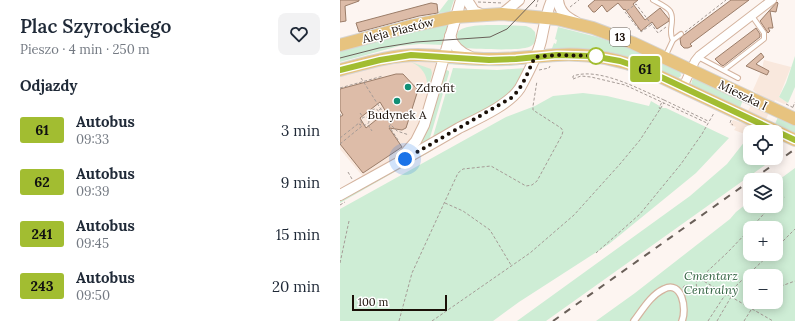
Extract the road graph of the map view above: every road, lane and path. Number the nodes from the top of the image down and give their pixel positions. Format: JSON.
{"nodes":[{"id":1,"x":461,"y":0,"type":"edge"},
{"id":2,"x":519,"y":0,"type":"edge"},
{"id":3,"x":538,"y":0,"type":"edge"},
{"id":4,"x":552,"y":0,"type":"edge"},
{"id":5,"x":558,"y":0,"type":"edge"},
{"id":6,"x":579,"y":0,"type":"edge"},
{"id":7,"x":653,"y":0,"type":"edge"},
{"id":8,"x":726,"y":0,"type":"edge"},
{"id":9,"x":772,"y":0,"type":"edge"},
{"id":10,"x":470,"y":1,"type":"edge"},
{"id":11,"x":540,"y":2,"type":"dead end"},
{"id":12,"x":568,"y":8,"type":"dead end"},
{"id":13,"x":503,"y":9,"type":"junction"},
{"id":14,"x":536,"y":9,"type":"dead end"},
{"id":15,"x":483,"y":15,"type":"junction"},
{"id":16,"x":752,"y":16,"type":"junction"},
{"id":17,"x":455,"y":17,"type":"junction"},
{"id":18,"x":545,"y":17,"type":"junction"},
{"id":19,"x":672,"y":22,"type":"junction"},
{"id":20,"x":579,"y":24,"type":"junction"},
{"id":21,"x":651,"y":24,"type":"junction"},
{"id":22,"x":640,"y":32,"type":"junction"},
{"id":23,"x":638,"y":34,"type":"dead end"},
{"id":24,"x":681,"y":34,"type":"joint"},
{"id":25,"x":450,"y":36,"type":"junction"},
{"id":26,"x":673,"y":40,"type":"junction"},
{"id":27,"x":340,"y":45,"type":"edge"},
{"id":28,"x":444,"y":56,"type":"junction"},
{"id":29,"x":535,"y":57,"type":"junction"},
{"id":30,"x":697,"y":57,"type":"junction"},
{"id":31,"x":665,"y":58,"type":"junction"},
{"id":32,"x":480,"y":59,"type":"junction"},
{"id":33,"x":550,"y":66,"type":"dead end"},
{"id":34,"x":340,"y":70,"type":"edge"},
{"id":35,"x":536,"y":70,"type":"dead end"},
{"id":36,"x":691,"y":70,"type":"junction"},
{"id":37,"x":724,"y":70,"type":"junction"},
{"id":38,"x":383,"y":76,"type":"dead end"},
{"id":39,"x":361,"y":78,"type":"dead end"},
{"id":40,"x":738,"y":78,"type":"dead end"},
{"id":41,"x":573,"y":79,"type":"dead end"},
{"id":42,"x":537,"y":81,"type":"dead end"},
{"id":43,"x":363,"y":82,"type":"junction"},
{"id":44,"x":683,"y":87,"type":"junction"},
{"id":45,"x":340,"y":88,"type":"edge"},
{"id":46,"x":664,"y":102,"type":"junction"},
{"id":47,"x":795,"y":102,"type":"edge"},
{"id":48,"x":785,"y":106,"type":"junction"},
{"id":49,"x":384,"y":107,"type":"dead end"},
{"id":50,"x":794,"y":108,"type":"edge"},
{"id":51,"x":381,"y":109,"type":"junction"},
{"id":52,"x":378,"y":111,"type":"junction"},
{"id":53,"x":360,"y":112,"type":"dead end"},
{"id":54,"x":713,"y":114,"type":"dead end"},
{"id":55,"x":372,"y":115,"type":"junction"},
{"id":56,"x":363,"y":118,"type":"junction"},
{"id":57,"x":368,"y":118,"type":"junction"},
{"id":58,"x":795,"y":120,"type":"edge"},
{"id":59,"x":709,"y":121,"type":"junction"},
{"id":60,"x":362,"y":123,"type":"junction"},
{"id":61,"x":368,"y":124,"type":"junction"},
{"id":62,"x":708,"y":124,"type":"junction"},
{"id":63,"x":360,"y":125,"type":"junction"},
{"id":64,"x":391,"y":125,"type":"junction"},
{"id":65,"x":349,"y":131,"type":"junction"},
{"id":66,"x":372,"y":131,"type":"dead end"},
{"id":67,"x":352,"y":134,"type":"junction"},
{"id":68,"x":405,"y":134,"type":"dead end"},
{"id":69,"x":340,"y":138,"type":"edge"},
{"id":70,"x":398,"y":140,"type":"dead end"},
{"id":71,"x":795,"y":140,"type":"edge"},
{"id":72,"x":340,"y":144,"type":"edge"},
{"id":73,"x":388,"y":168,"type":"junction"},
{"id":74,"x":348,"y":172,"type":"dead end"},
{"id":75,"x":353,"y":182,"type":"dead end"},
{"id":76,"x":340,"y":195,"type":"edge"},
{"id":77,"x":444,"y":202,"type":"junction"},
{"id":78,"x":764,"y":213,"type":"edge"},
{"id":79,"x":350,"y":220,"type":"dead end"},
{"id":80,"x":757,"y":221,"type":"edge"},
{"id":81,"x":795,"y":229,"type":"edge"},
{"id":82,"x":743,"y":236,"type":"edge"},
{"id":83,"x":783,"y":241,"type":"edge"},
{"id":84,"x":596,"y":253,"type":"dead end"},
{"id":85,"x":762,"y":261,"type":"edge"},
{"id":86,"x":340,"y":263,"type":"edge"},
{"id":87,"x":511,"y":265,"type":"junction"},
{"id":88,"x":700,"y":279,"type":"junction"},
{"id":89,"x":795,"y":281,"type":"edge"},
{"id":90,"x":783,"y":285,"type":"edge"},
{"id":91,"x":726,"y":294,"type":"junction"},
{"id":92,"x":731,"y":297,"type":"junction"},
{"id":93,"x":683,"y":299,"type":"junction"},
{"id":94,"x":743,"y":304,"type":"edge"},
{"id":95,"x":750,"y":309,"type":"edge"},
{"id":96,"x":753,"y":309,"type":"edge"},
{"id":97,"x":399,"y":321,"type":"edge"},
{"id":98,"x":432,"y":321,"type":"edge"},
{"id":99,"x":634,"y":321,"type":"edge"},
{"id":100,"x":682,"y":321,"type":"edge"},
{"id":101,"x":708,"y":321,"type":"edge"},
{"id":102,"x":717,"y":321,"type":"edge"},
{"id":103,"x":744,"y":321,"type":"edge"},
{"id":104,"x":771,"y":321,"type":"edge"}],
"edges":[{"from":1,"to":17,"type":"street"},
{"from":2,"to":13,"type":"street"},
{"from":3,"to":11,"type":"path"},
{"from":3,"to":14,"type":"path"},
{"from":4,"to":18,"type":"street"},
{"from":5,"to":20,"type":"street"},
{"from":6,"to":12,"type":"path"},
{"from":7,"to":19,"type":"lane"},
{"from":8,"to":24,"type":"path"},
{"from":9,"to":16,"type":"street"},
{"from":10,"to":13,"type":"path"},
{"from":10,"to":15,"type":"street"},
{"from":13,"to":15,"type":"main road","number":"13"},
{"from":13,"to":18,"type":"main road","number":"13"},
{"from":15,"to":17,"type":"main road","number":"13"},
{"from":16,"to":30,"type":"street"},
{"from":16,"to":37,"type":"lane"},
{"from":17,"to":25,"type":"street"},
{"from":17,"to":27,"type":"main road","name":"Aleja Piastów","number":"13"},
{"from":18,"to":20,"type":"main road","name":"Mieszka I","number":"13"},
{"from":18,"to":29,"type":"street"},
{"from":19,"to":21,"type":"path"},
{"from":19,"to":26,"type":"lane"},
{"from":20,"to":31,"type":"main road","name":"Mieszka I","number":"13"},
{"from":21,"to":22,"type":"path"},
{"from":21,"to":22,"type":"path"},
{"from":22,"to":23,"type":"path"},
{"from":24,"to":26,"type":"lane"},
{"from":25,"to":28,"type":"street"},
{"from":25,"to":32,"type":"street"},
{"from":26,"to":31,"type":"lane"},
{"from":28,"to":32,"type":"main road","number":"13"},
{"from":28,"to":34,"type":"main road","name":"Aleja Piastów","number":"13"},
{"from":28,"to":73,"type":"street"},
{"from":29,"to":32,"type":"main road","number":"13"},
{"from":29,"to":44,"type":"main road","name":"Mieszka I","number":"13"},
{"from":29,"to":73,"type":"street"},
{"from":30,"to":36,"type":"street"},
{"from":30,"to":37,"type":"lane"},
{"from":31,"to":36,"type":"main road","name":"Mieszka I","number":"13"},
{"from":33,"to":35,"type":"path"},
{"from":36,"to":44,"type":"street"},
{"from":36,"to":48,"type":"main road","name":"Mieszka I","number":"13"},
{"from":37,"to":40,"type":"lane"},
{"from":38,"to":43,"type":"path"},
{"from":39,"to":43,"type":"path"},
{"from":41,"to":46,"type":"path"},
{"from":42,"to":77,"type":"path"},
{"from":43,"to":45,"type":"path"},
{"from":43,"to":51,"type":"path"},
{"from":44,"to":71,"type":"main road","name":"Mieszka I","number":"13"},
{"from":46,"to":59,"type":"path"},
{"from":46,"to":62,"type":"path"},
{"from":46,"to":87,"type":"path"},
{"from":47,"to":50,"type":"path"},
{"from":48,"to":50,"type":"path"},
{"from":48,"to":58,"type":"main road","name":"Mieszka I","number":"13"},
{"from":49,"to":51,"type":"path"},
{"from":51,"to":52,"type":"path"},
{"from":51,"to":64,"type":"path"},
{"from":52,"to":55,"type":"path"},
{"from":52,"to":55,"type":"path"},
{"from":53,"to":56,"type":"path"},
{"from":54,"to":59,"type":"path"},
{"from":55,"to":57,"type":"path"},
{"from":56,"to":57,"type":"path"},
{"from":56,"to":60,"type":"path"},
{"from":57,"to":61,"type":"path"},
{"from":59,"to":62,"type":"path"},
{"from":60,"to":61,"type":"path"},
{"from":60,"to":63,"type":"path"},
{"from":61,"to":66,"type":"path"},
{"from":62,"to":84,"type":"path"},
{"from":63,"to":65,"type":"path"},
{"from":63,"to":67,"type":"path"},
{"from":64,"to":68,"type":"path"},
{"from":64,"to":70,"type":"path"},
{"from":65,"to":67,"type":"path"},
{"from":65,"to":69,"type":"path"},
{"from":67,"to":72,"type":"path"},
{"from":73,"to":76,"type":"street"},
{"from":74,"to":75,"type":"path"},
{"from":77,"to":87,"type":"path"},
{"from":77,"to":97,"type":"path"},
{"from":78,"to":80,"type":"path"},
{"from":79,"to":86,"type":"path"},
{"from":81,"to":83,"type":"path"},
{"from":82,"to":88,"type":"path"},
{"from":85,"to":91,"type":"path"},
{"from":87,"to":98,"type":"path"},
{"from":88,"to":91,"type":"path"},
{"from":88,"to":93,"type":"path"},
{"from":89,"to":90,"type":"path"},
{"from":91,"to":92,"type":"path"},
{"from":91,"to":101,"type":"path"},
{"from":92,"to":94,"type":"path"},
{"from":92,"to":102,"type":"path"},
{"from":93,"to":99,"type":"street"},
{"from":93,"to":100,"type":"street"},
{"from":95,"to":103,"type":"path"},
{"from":96,"to":104,"type":"path"}]}
